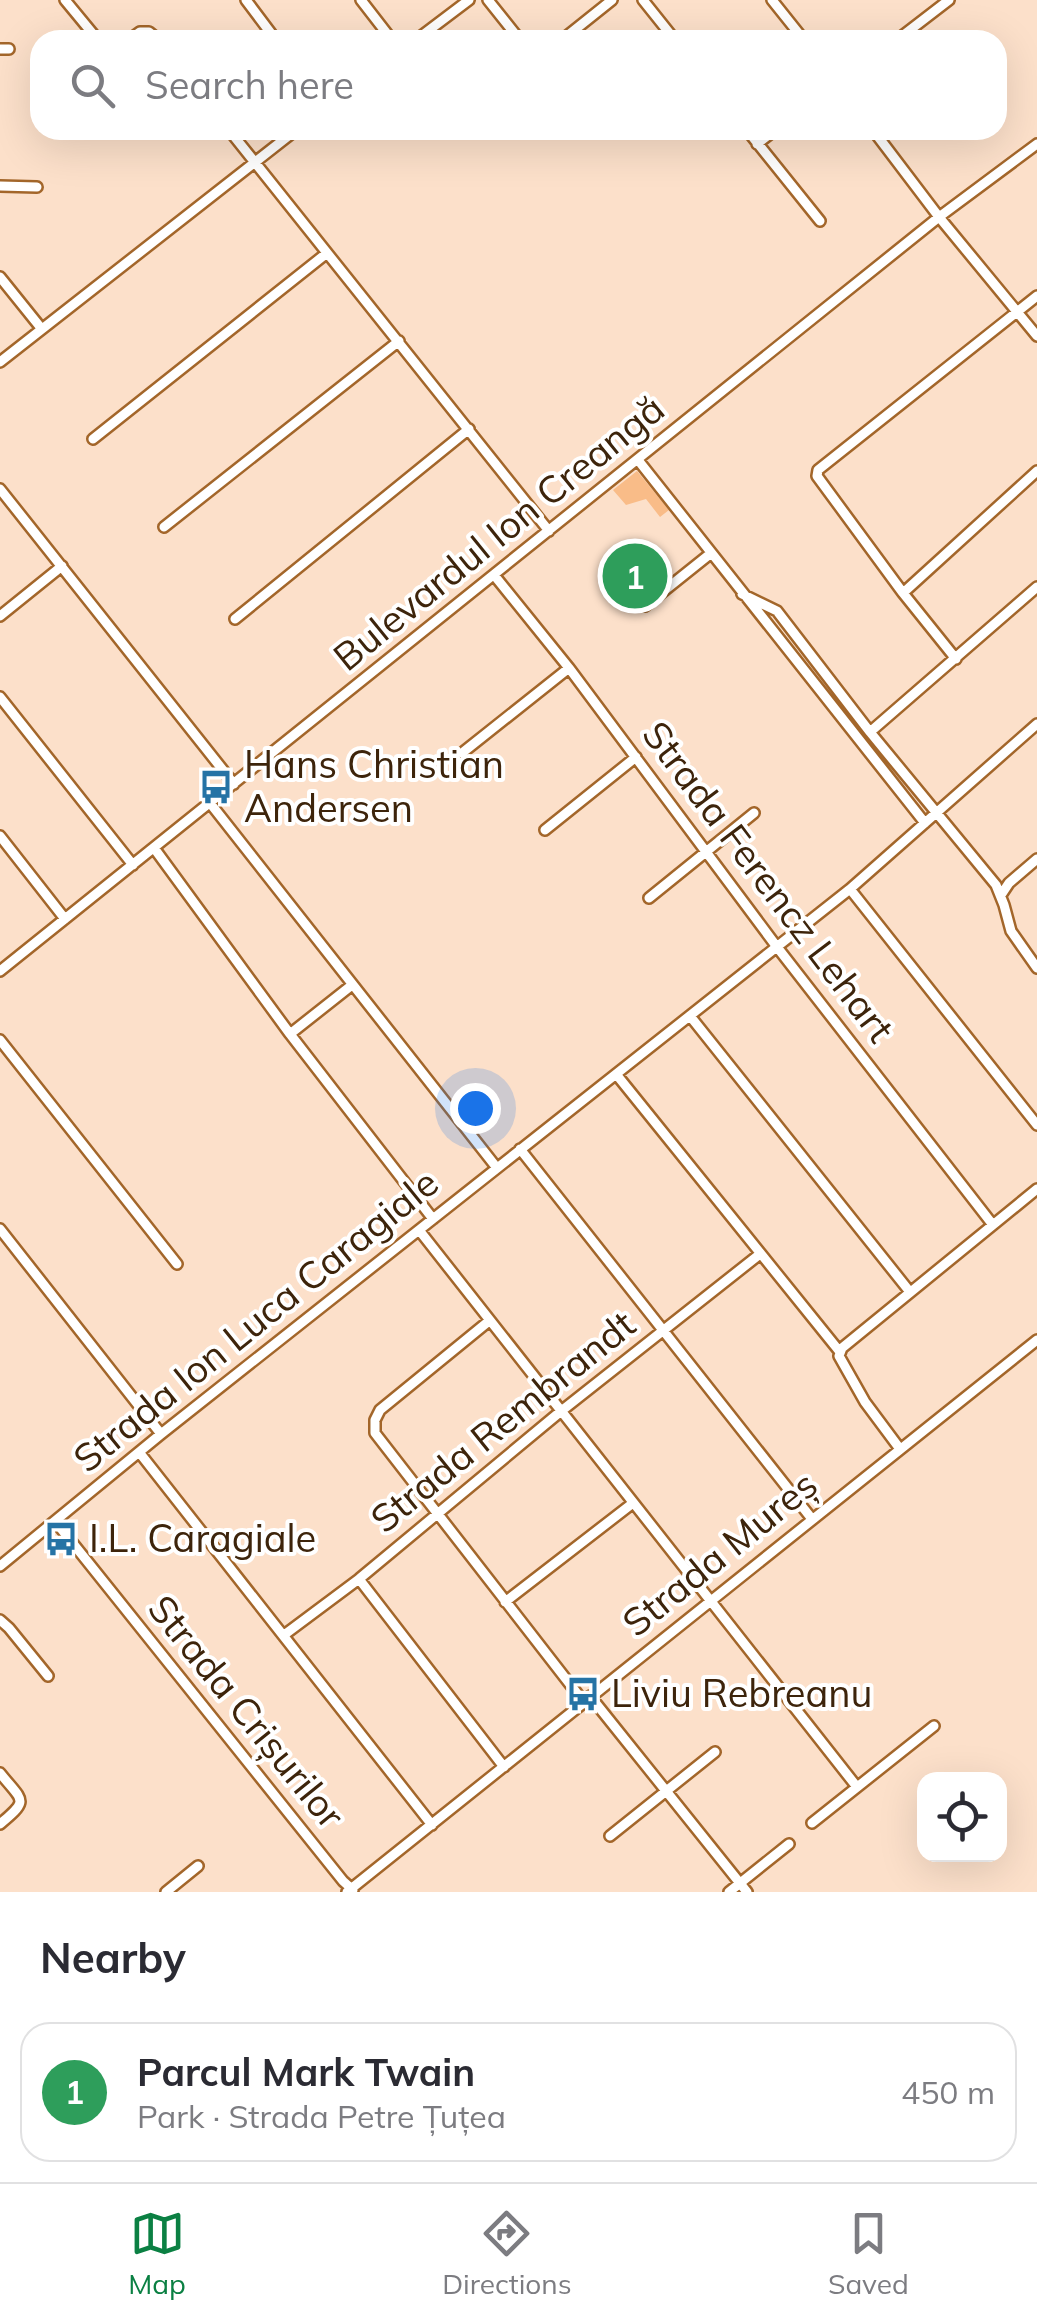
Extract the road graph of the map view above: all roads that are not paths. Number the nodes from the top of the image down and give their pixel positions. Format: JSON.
{"nodes":[{"id":1,"x":65,"y":0,"type":"edge"},
{"id":2,"x":246,"y":0,"type":"edge"},
{"id":3,"x":361,"y":0,"type":"edge"},
{"id":4,"x":468,"y":0,"type":"edge"},
{"id":5,"x":488,"y":0,"type":"edge"},
{"id":6,"x":612,"y":0,"type":"edge"},
{"id":7,"x":643,"y":0,"type":"edge"},
{"id":8,"x":774,"y":0,"type":"edge"},
{"id":9,"x":948,"y":0,"type":"edge"},
{"id":10,"x":90,"y":30,"type":"edge"},
{"id":11,"x":268,"y":30,"type":"edge"},
{"id":12,"x":384,"y":30,"type":"edge"},
{"id":13,"x":429,"y":30,"type":"edge"},
{"id":14,"x":512,"y":30,"type":"edge"},
{"id":15,"x":574,"y":30,"type":"edge"},
{"id":16,"x":667,"y":30,"type":"edge"},
{"id":17,"x":796,"y":30,"type":"edge"},
{"id":18,"x":910,"y":30,"type":"edge"},
{"id":19,"x":236,"y":140,"type":"edge"},
{"id":20,"x":283,"y":140,"type":"edge"},
{"id":21,"x":755,"y":140,"type":"edge"},
{"id":22,"x":763,"y":140,"type":"edge"},
{"id":23,"x":881,"y":140,"type":"edge"},
{"id":24,"x":758,"y":144,"type":"junction"},
{"id":25,"x":1037,"y":144,"type":"edge"},
{"id":26,"x":254,"y":162,"type":"junction"},
{"id":27,"x":0,"y":186,"type":"edge"},
{"id":28,"x":37,"y":187,"type":"dead end"},
{"id":29,"x":940,"y":217,"type":"junction"},
{"id":30,"x":820,"y":221,"type":"dead end"},
{"id":31,"x":327,"y":253,"type":"junction"},
{"id":32,"x":0,"y":277,"type":"edge"},
{"id":33,"x":1037,"y":296,"type":"edge"},
{"id":34,"x":1017,"y":312,"type":"junction"},
{"id":35,"x":41,"y":328,"type":"junction"},
{"id":36,"x":1037,"y":336,"type":"edge"},
{"id":37,"x":399,"y":341,"type":"junction"},
{"id":38,"x":0,"y":362,"type":"edge"},
{"id":39,"x":469,"y":429,"type":"junction"},
{"id":40,"x":93,"y":439,"type":"dead end"},
{"id":41,"x":638,"y":460,"type":"junction"},
{"id":42,"x":1037,"y":471,"type":"edge"},
{"id":43,"x":0,"y":489,"type":"edge"},
{"id":44,"x":164,"y":527,"type":"dead end"},
{"id":45,"x":549,"y":531,"type":"junction"},
{"id":46,"x":710,"y":554,"type":"junction"},
{"id":47,"x":62,"y":566,"type":"junction"},
{"id":48,"x":494,"y":575,"type":"junction"},
{"id":49,"x":1037,"y":588,"type":"edge"},
{"id":50,"x":742,"y":594,"type":"junction"},
{"id":51,"x":903,"y":594,"type":"junction"},
{"id":52,"x":645,"y":606,"type":"dead end"},
{"id":53,"x":0,"y":616,"type":"edge"},
{"id":54,"x":235,"y":619,"type":"dead end"},
{"id":55,"x":956,"y":659,"type":"junction"},
{"id":56,"x":569,"y":668,"type":"junction"},
{"id":57,"x":0,"y":697,"type":"edge"},
{"id":58,"x":1037,"y":724,"type":"edge"},
{"id":59,"x":867,"y":728,"type":"junction"},
{"id":60,"x":853,"y":732,"type":"junction"},
{"id":61,"x":462,"y":754,"type":"dead end"},
{"id":62,"x":636,"y":757,"type":"junction"},
{"id":63,"x":234,"y":784,"type":"junction"},
{"id":64,"x":210,"y":804,"type":"junction"},
{"id":65,"x":754,"y":813,"type":"dead end"},
{"id":66,"x":937,"y":813,"type":"junction"},
{"id":67,"x":925,"y":824,"type":"junction"},
{"id":68,"x":545,"y":830,"type":"dead end"},
{"id":69,"x":0,"y":836,"type":"edge"},
{"id":70,"x":154,"y":848,"type":"junction"},
{"id":71,"x":707,"y":851,"type":"junction"},
{"id":72,"x":1037,"y":859,"type":"edge"},
{"id":73,"x":133,"y":865,"type":"junction"},
{"id":74,"x":850,"y":889,"type":"junction"},
{"id":75,"x":1001,"y":895,"type":"junction"},
{"id":76,"x":649,"y":898,"type":"dead end"},
{"id":77,"x":66,"y":919,"type":"junction"},
{"id":78,"x":778,"y":946,"type":"junction"},
{"id":79,"x":1037,"y":968,"type":"edge"},
{"id":80,"x":0,"y":971,"type":"edge"},
{"id":81,"x":352,"y":984,"type":"junction"},
{"id":82,"x":690,"y":1016,"type":"junction"},
{"id":83,"x":290,"y":1034,"type":"junction"},
{"id":84,"x":0,"y":1040,"type":"edge"},
{"id":85,"x":616,"y":1074,"type":"junction"},
{"id":86,"x":1037,"y":1124,"type":"edge"},
{"id":87,"x":520,"y":1149,"type":"junction"},
{"id":88,"x":496,"y":1168,"type":"junction"},
{"id":89,"x":1037,"y":1190,"type":"edge"},
{"id":90,"x":433,"y":1219,"type":"junction"},
{"id":91,"x":993,"y":1226,"type":"junction"},
{"id":92,"x":0,"y":1229,"type":"edge"},
{"id":93,"x":419,"y":1230,"type":"junction"},
{"id":94,"x":760,"y":1254,"type":"junction"},
{"id":95,"x":178,"y":1264,"type":"dead end"},
{"id":96,"x":910,"y":1292,"type":"junction"},
{"id":97,"x":490,"y":1321,"type":"junction"},
{"id":98,"x":663,"y":1330,"type":"junction"},
{"id":99,"x":1037,"y":1340,"type":"edge"},
{"id":100,"x":840,"y":1352,"type":"junction"},
{"id":101,"x":560,"y":1412,"type":"junction"},
{"id":102,"x":161,"y":1434,"type":"junction"},
{"id":103,"x":900,"y":1449,"type":"junction"},
{"id":104,"x":139,"y":1452,"type":"junction"},
{"id":105,"x":633,"y":1503,"type":"junction"},
{"id":106,"x":439,"y":1513,"type":"junction"},
{"id":107,"x":812,"y":1519,"type":"junction"},
{"id":108,"x":54,"y":1521,"type":"junction"},
{"id":109,"x":0,"y":1566,"type":"edge"},
{"id":110,"x":359,"y":1579,"type":"junction"},
{"id":111,"x":505,"y":1602,"type":"junction"},
{"id":112,"x":710,"y":1602,"type":"junction"},
{"id":113,"x":0,"y":1620,"type":"edge"},
{"id":114,"x":284,"y":1636,"type":"junction"},
{"id":115,"x":48,"y":1676,"type":"dead end"},
{"id":116,"x":586,"y":1699,"type":"junction"},
{"id":117,"x":934,"y":1726,"type":"dead end"},
{"id":118,"x":716,"y":1752,"type":"dead end"},
{"id":119,"x":504,"y":1767,"type":"junction"},
{"id":120,"x":0,"y":1773,"type":"edge"},
{"id":121,"x":857,"y":1787,"type":"junction"},
{"id":122,"x":666,"y":1791,"type":"junction"},
{"id":123,"x":812,"y":1823,"type":"dead end"},
{"id":124,"x":0,"y":1824,"type":"edge"},
{"id":125,"x":432,"y":1825,"type":"junction"},
{"id":126,"x":610,"y":1836,"type":"dead end"},
{"id":127,"x":789,"y":1844,"type":"dead end"},
{"id":128,"x":198,"y":1866,"type":"dead end"},
{"id":129,"x":743,"y":1888,"type":"edge"},
{"id":130,"x":351,"y":1891,"type":"edge"},
{"id":131,"x":166,"y":1892,"type":"edge"},
{"id":132,"x":729,"y":1892,"type":"edge"}],
"edges":[{"from":1,"to":10,"type":"street"},
{"from":2,"to":11,"type":"street"},
{"from":3,"to":12,"type":"street"},
{"from":4,"to":13,"type":"street"},
{"from":5,"to":14,"type":"street"},
{"from":6,"to":15,"type":"street"},
{"from":7,"to":16,"type":"street"},
{"from":8,"to":17,"type":"street"},
{"from":9,"to":18,"type":"street"},
{"from":19,"to":26,"type":"street"},
{"from":20,"to":26,"type":"street"},
{"from":21,"to":24,"type":"street"},
{"from":22,"to":24,"type":"street"},
{"from":23,"to":29,"type":"street"},
{"from":24,"to":30,"type":"street"},
{"from":25,"to":29,"type":"street","name":"Bulevardul Ion Creangă"},
{"from":26,"to":31,"type":"street"},
{"from":26,"to":35,"type":"street"},
{"from":27,"to":28,"type":"street"},
{"from":29,"to":34,"type":"street"},
{"from":29,"to":41,"type":"street","name":"Bulevardul Ion Creangă"},
{"from":31,"to":37,"type":"street"},
{"from":31,"to":40,"type":"street"},
{"from":32,"to":35,"type":"street"},
{"from":33,"to":34,"type":"street"},
{"from":34,"to":36,"type":"street"},
{"from":34,"to":51,"type":"street"},
{"from":35,"to":38,"type":"street"},
{"from":37,"to":39,"type":"street"},
{"from":37,"to":44,"type":"street"},
{"from":39,"to":45,"type":"street"},
{"from":39,"to":54,"type":"street"},
{"from":41,"to":45,"type":"street","name":"Bulevardul Ion Creangă"},
{"from":41,"to":46,"type":"street"},
{"from":42,"to":51,"type":"street"},
{"from":43,"to":47,"type":"street"},
{"from":45,"to":48,"type":"street","name":"Bulevardul Ion Creangă"},
{"from":46,"to":50,"type":"street"},
{"from":46,"to":52,"type":"street"},
{"from":47,"to":53,"type":"street"},
{"from":47,"to":63,"type":"street"},
{"from":48,"to":56,"type":"street","name":"Strada Ferencz Lehart"},
{"from":48,"to":63,"type":"street","name":"Bulevardul Ion Creangă"},
{"from":49,"to":55,"type":"street"},
{"from":50,"to":59,"type":"street"},
{"from":50,"to":60,"type":"street"},
{"from":51,"to":55,"type":"street"},
{"from":55,"to":59,"type":"street"},
{"from":56,"to":61,"type":"street"},
{"from":56,"to":62,"type":"street","name":"Strada Ferencz Lehart"},
{"from":57,"to":73,"type":"street"},
{"from":58,"to":66,"type":"street","name":"Strada Ion Luca Caragiale"},
{"from":59,"to":60,"type":"street"},
{"from":59,"to":66,"type":"street"},
{"from":60,"to":67,"type":"street"},
{"from":62,"to":68,"type":"street"},
{"from":62,"to":71,"type":"street","name":"Strada Ferencz Lehart"},
{"from":63,"to":64,"type":"street","name":"Bulevardul Ion Creangă"},
{"from":64,"to":70,"type":"street","name":"Bulevardul Ion Creangă"},
{"from":64,"to":81,"type":"street"},
{"from":65,"to":71,"type":"street"},
{"from":66,"to":67,"type":"street","name":"Strada Ion Luca Caragiale"},
{"from":66,"to":75,"type":"street"},
{"from":67,"to":74,"type":"street","name":"Strada Ion Luca Caragiale"},
{"from":69,"to":77,"type":"street"},
{"from":70,"to":73,"type":"street","name":"Bulevardul Ion Creangă"},
{"from":70,"to":83,"type":"street"},
{"from":71,"to":76,"type":"street"},
{"from":71,"to":78,"type":"street","name":"Strada Ferencz Lehart"},
{"from":72,"to":75,"type":"street"},
{"from":73,"to":77,"type":"street","name":"Bulevardul Ion Creangă"},
{"from":74,"to":78,"type":"street","name":"Strada Ion Luca Caragiale"},
{"from":74,"to":86,"type":"street"},
{"from":75,"to":79,"type":"street"},
{"from":77,"to":80,"type":"street","name":"Bulevardul Ion Creangă"},
{"from":78,"to":82,"type":"street","name":"Strada Ion Luca Caragiale"},
{"from":78,"to":91,"type":"street","name":"Strada Ferencz Lehart"},
{"from":81,"to":83,"type":"street"},
{"from":81,"to":88,"type":"street"},
{"from":82,"to":85,"type":"street","name":"Strada Ion Luca Caragiale"},
{"from":82,"to":96,"type":"street"},
{"from":83,"to":90,"type":"street"},
{"from":84,"to":95,"type":"street"},
{"from":85,"to":87,"type":"street","name":"Strada Ion Luca Caragiale"},
{"from":85,"to":94,"type":"street"},
{"from":87,"to":88,"type":"street","name":"Strada Ion Luca Caragiale"},
{"from":87,"to":98,"type":"street"},
{"from":88,"to":90,"type":"street","name":"Strada Ion Luca Caragiale"},
{"from":89,"to":91,"type":"street"},
{"from":90,"to":93,"type":"street","name":"Strada Ion Luca Caragiale"},
{"from":91,"to":96,"type":"street"},
{"from":92,"to":102,"type":"street"},
{"from":93,"to":97,"type":"street"},
{"from":93,"to":102,"type":"street","name":"Strada Ion Luca Caragiale"},
{"from":94,"to":98,"type":"street","name":"Strada Rembrandt"},
{"from":94,"to":100,"type":"street"},
{"from":96,"to":100,"type":"street"},
{"from":97,"to":101,"type":"street"},
{"from":97,"to":106,"type":"street"},
{"from":98,"to":101,"type":"street","name":"Strada Rembrandt"},
{"from":98,"to":107,"type":"street"},
{"from":99,"to":103,"type":"street","name":"Strada Mureș"},
{"from":100,"to":103,"type":"street"},
{"from":101,"to":105,"type":"street"},
{"from":101,"to":106,"type":"street","name":"Strada Rembrandt"},
{"from":102,"to":104,"type":"street","name":"Strada Ion Luca Caragiale"},
{"from":103,"to":107,"type":"street","name":"Strada Mureș"},
{"from":104,"to":108,"type":"street","name":"Strada Ion Luca Caragiale"},
{"from":104,"to":114,"type":"street"},
{"from":105,"to":111,"type":"street"},
{"from":105,"to":112,"type":"street"},
{"from":106,"to":110,"type":"street","name":"Strada Rembrandt"},
{"from":106,"to":111,"type":"street"},
{"from":107,"to":112,"type":"street","name":"Strada Mureș"},
{"from":108,"to":109,"type":"street","name":"Strada Ion Luca Caragiale"},
{"from":108,"to":130,"type":"street","name":"Strada Crișurilor"},
{"from":110,"to":114,"type":"street","name":"Strada Rembrandt"},
{"from":110,"to":119,"type":"street"},
{"from":111,"to":116,"type":"street"},
{"from":112,"to":116,"type":"street","name":"Strada Mureș"},
{"from":112,"to":121,"type":"street"},
{"from":113,"to":115,"type":"street"},
{"from":114,"to":125,"type":"street"},
{"from":116,"to":119,"type":"street","name":"Strada Mureș"},
{"from":116,"to":122,"type":"street"},
{"from":117,"to":121,"type":"street"},
{"from":118,"to":122,"type":"street"},
{"from":119,"to":125,"type":"street","name":"Strada Mureș"},
{"from":120,"to":124,"type":"street"},
{"from":121,"to":123,"type":"street"},
{"from":122,"to":126,"type":"street"},
{"from":122,"to":129,"type":"street"},
{"from":125,"to":130,"type":"street","name":"Strada Mureș"},
{"from":127,"to":129,"type":"street"},
{"from":128,"to":131,"type":"street"},
{"from":129,"to":132,"type":"street"}]}
